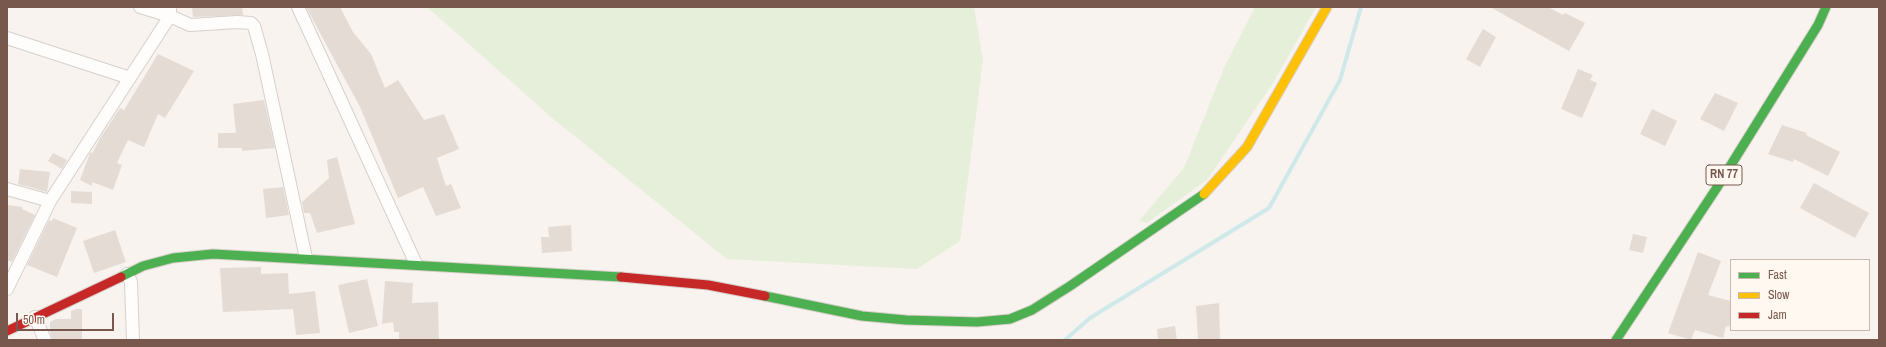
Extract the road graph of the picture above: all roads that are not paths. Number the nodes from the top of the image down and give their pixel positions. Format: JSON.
{"nodes":[{"id":1,"x":140,"y":7,"type":"edge"},
{"id":2,"x":298,"y":7,"type":"edge"},
{"id":3,"x":1327,"y":7,"type":"edge"},
{"id":4,"x":1826,"y":7,"type":"edge"},
{"id":5,"x":170,"y":11,"type":"edge"},
{"id":6,"x":7,"y":38,"type":"edge"},
{"id":7,"x":130,"y":78,"type":"junction"},
{"id":8,"x":7,"y":189,"type":"edge"},
{"id":9,"x":50,"y":201,"type":"junction"},
{"id":10,"x":306,"y":258,"type":"junction"},
{"id":11,"x":416,"y":264,"type":"junction"},
{"id":12,"x":127,"y":274,"type":"junction"},
{"id":13,"x":7,"y":289,"type":"edge"},
{"id":14,"x":35,"y":317,"type":"junction"},
{"id":15,"x":7,"y":331,"type":"edge"},
{"id":16,"x":45,"y":340,"type":"edge"},
{"id":17,"x":133,"y":340,"type":"edge"},
{"id":18,"x":1616,"y":340,"type":"edge"}],
"edges":[{"from":1,"to":5,"type":"street"},
{"from":2,"to":11,"type":"street"},
{"from":3,"to":11,"type":"main road"},
{"from":4,"to":18,"type":"main road","number":"RN 77"},
{"from":5,"to":7,"type":"street"},
{"from":5,"to":10,"type":"street"},
{"from":6,"to":7,"type":"street"},
{"from":7,"to":9,"type":"street"},
{"from":8,"to":9,"type":"street"},
{"from":9,"to":13,"type":"street"},
{"from":10,"to":11,"type":"main road"},
{"from":10,"to":12,"type":"main road"},
{"from":12,"to":14,"type":"main road"},
{"from":12,"to":17,"type":"street"},
{"from":14,"to":15,"type":"main road"},
{"from":14,"to":16,"type":"street"}]}
